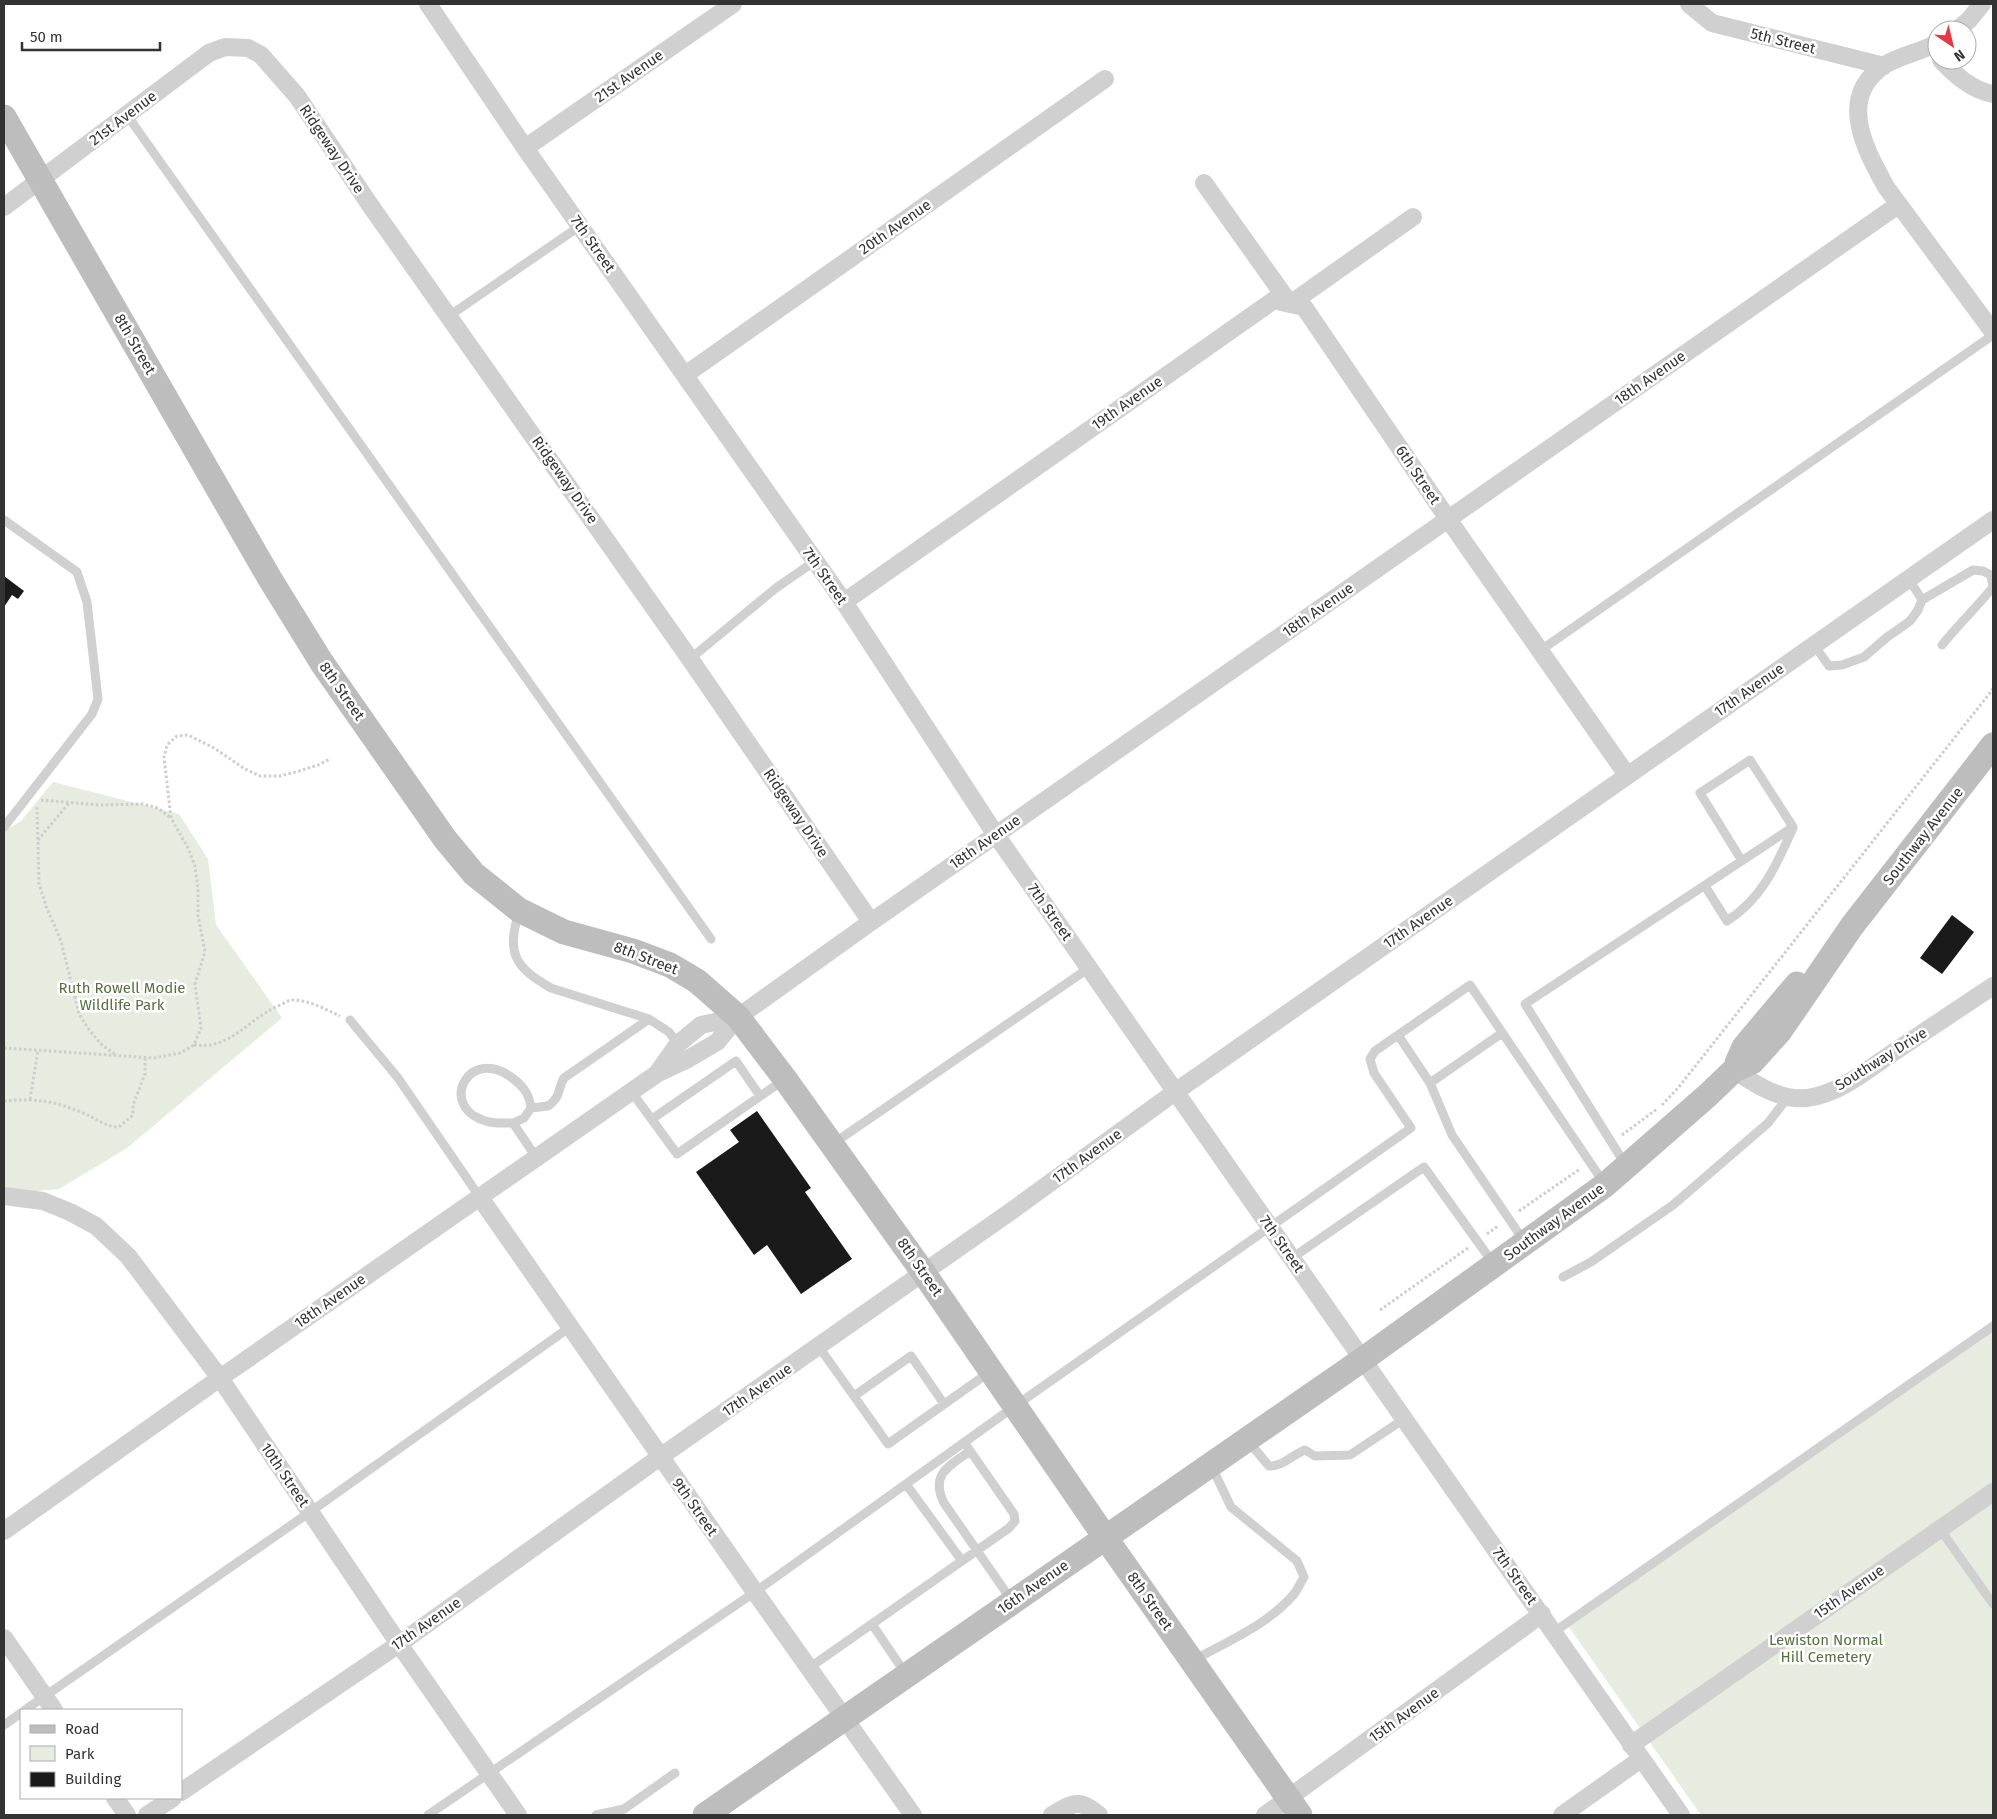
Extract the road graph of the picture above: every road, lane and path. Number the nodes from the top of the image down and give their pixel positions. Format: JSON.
{"nodes":[{"id":1,"x":428,"y":4,"type":"edge"},
{"id":2,"x":733,"y":4,"type":"edge"},
{"id":3,"x":1689,"y":4,"type":"edge"},
{"id":4,"x":1982,"y":4,"type":"edge"},
{"id":5,"x":1969,"y":20,"type":"edge"},
{"id":6,"x":248,"y":48,"type":"joint"},
{"id":7,"x":1927,"y":54,"type":"edge"},
{"id":8,"x":1884,"y":66,"type":"junction"},
{"id":9,"x":1951,"y":70,"type":"edge"},
{"id":10,"x":1105,"y":79,"type":"dead end"},
{"id":11,"x":1993,"y":94,"type":"edge"},
{"id":12,"x":128,"y":114,"type":"junction"},
{"id":13,"x":4,"y":117,"type":"edge"},
{"id":14,"x":525,"y":148,"type":"junction"},
{"id":15,"x":41,"y":180,"type":"junction"},
{"id":16,"x":1204,"y":183,"type":"dead end"},
{"id":17,"x":1898,"y":205,"type":"junction"},
{"id":18,"x":4,"y":207,"type":"edge"},
{"id":19,"x":1413,"y":217,"type":"dead end"},
{"id":20,"x":580,"y":226,"type":"junction"},
{"id":21,"x":1290,"y":304,"type":"junction"},
{"id":22,"x":449,"y":316,"type":"junction"},
{"id":23,"x":1993,"y":333,"type":"edge"},
{"id":24,"x":686,"y":375,"type":"junction"},
{"id":25,"x":1448,"y":519,"type":"junction"},
{"id":26,"x":4,"y":520,"type":"edge"},
{"id":27,"x":1993,"y":520,"type":"edge"},
{"id":28,"x":815,"y":561,"type":"junction"},
{"id":29,"x":1909,"y":579,"type":"junction"},
{"id":30,"x":1922,"y":600,"type":"junction"},
{"id":31,"x":844,"y":602,"type":"junction"},
{"id":32,"x":1814,"y":645,"type":"junction"},
{"id":33,"x":1942,"y":645,"type":"dead end"},
{"id":34,"x":1541,"y":650,"type":"junction"},
{"id":35,"x":690,"y":659,"type":"junction"},
{"id":36,"x":1993,"y":689,"type":"edge"},
{"id":37,"x":1993,"y":744,"type":"edge"},
{"id":38,"x":330,"y":759,"type":"dead end"},
{"id":39,"x":1627,"y":774,"type":"junction"},
{"id":40,"x":69,"y":802,"type":"junction"},
{"id":41,"x":172,"y":818,"type":"junction"},
{"id":42,"x":1793,"y":827,"type":"junction"},
{"id":43,"x":4,"y":828,"type":"edge"},
{"id":44,"x":996,"y":835,"type":"junction"},
{"id":45,"x":38,"y":840,"type":"junction"},
{"id":46,"x":1742,"y":861,"type":"junction"},
{"id":47,"x":1705,"y":886,"type":"junction"},
{"id":48,"x":519,"y":910,"type":"junction"},
{"id":49,"x":870,"y":922,"type":"junction"},
{"id":50,"x":711,"y":939,"type":"dead end"},
{"id":51,"x":1089,"y":968,"type":"junction"},
{"id":52,"x":1993,"y":986,"type":"edge"},
{"id":53,"x":738,"y":1017,"type":"junction"},
{"id":54,"x":649,"y":1019,"type":"junction"},
{"id":55,"x":350,"y":1020,"type":"joint"},
{"id":56,"x":1502,"y":1032,"type":"junction"},
{"id":57,"x":1398,"y":1035,"type":"junction"},
{"id":58,"x":678,"y":1044,"type":"junction"},
{"id":59,"x":194,"y":1045,"type":"junction"},
{"id":60,"x":4,"y":1048,"type":"edge"},
{"id":61,"x":38,"y":1051,"type":"junction"},
{"id":62,"x":116,"y":1055,"type":"junction"},
{"id":63,"x":146,"y":1057,"type":"junction"},
{"id":64,"x":1734,"y":1070,"type":"junction"},
{"id":65,"x":658,"y":1073,"type":"junction"},
{"id":66,"x":785,"y":1079,"type":"junction"},
{"id":67,"x":1430,"y":1083,"type":"junction"},
{"id":68,"x":632,"y":1091,"type":"junction"},
{"id":69,"x":1175,"y":1092,"type":"junction"},
{"id":70,"x":760,"y":1096,"type":"junction"},
{"id":71,"x":1788,"y":1097,"type":"junction"},
{"id":72,"x":30,"y":1099,"type":"junction"},
{"id":73,"x":4,"y":1101,"type":"edge"},
{"id":74,"x":531,"y":1108,"type":"junction"},
{"id":75,"x":652,"y":1119,"type":"junction"},
{"id":76,"x":514,"y":1123,"type":"junction"},
{"id":77,"x":1621,"y":1136,"type":"dead end"},
{"id":78,"x":832,"y":1145,"type":"junction"},
{"id":79,"x":536,"y":1157,"type":"junction"},
{"id":80,"x":1627,"y":1166,"type":"junction"},
{"id":81,"x":1605,"y":1185,"type":"junction"},
{"id":82,"x":4,"y":1196,"type":"edge"},
{"id":83,"x":479,"y":1196,"type":"junction"},
{"id":84,"x":1271,"y":1227,"type":"junction"},
{"id":85,"x":1525,"y":1243,"type":"junction"},
{"id":86,"x":1292,"y":1258,"type":"junction"},
{"id":87,"x":1494,"y":1265,"type":"junction"},
{"id":88,"x":923,"y":1272,"type":"junction"},
{"id":89,"x":1563,"y":1277,"type":"dead end"},
{"id":90,"x":1993,"y":1326,"type":"edge"},
{"id":91,"x":570,"y":1327,"type":"junction"},
{"id":92,"x":819,"y":1347,"type":"junction"},
{"id":93,"x":1362,"y":1360,"type":"junction"},
{"id":94,"x":992,"y":1370,"type":"junction"},
{"id":95,"x":220,"y":1378,"type":"junction"},
{"id":96,"x":854,"y":1396,"type":"junction"},
{"id":97,"x":944,"y":1404,"type":"junction"},
{"id":98,"x":1015,"y":1406,"type":"junction"},
{"id":99,"x":1404,"y":1419,"type":"junction"},
{"id":100,"x":1247,"y":1439,"type":"junction"},
{"id":101,"x":964,"y":1442,"type":"junction"},
{"id":102,"x":970,"y":1451,"type":"junction"},
{"id":103,"x":660,"y":1457,"type":"junction"},
{"id":104,"x":1211,"y":1464,"type":"junction"},
{"id":105,"x":906,"y":1484,"type":"junction"},
{"id":106,"x":1993,"y":1492,"type":"edge"},
{"id":107,"x":310,"y":1512,"type":"junction"},
{"id":108,"x":1940,"y":1529,"type":"junction"},
{"id":109,"x":4,"y":1531,"type":"edge"},
{"id":110,"x":1105,"y":1537,"type":"junction"},
{"id":111,"x":977,"y":1550,"type":"junction"},
{"id":112,"x":962,"y":1560,"type":"junction"},
{"id":113,"x":755,"y":1592,"type":"junction"},
{"id":114,"x":1013,"y":1601,"type":"junction"},
{"id":115,"x":1993,"y":1604,"type":"edge"},
{"id":116,"x":1542,"y":1614,"type":"junction"},
{"id":117,"x":872,"y":1624,"type":"junction"},
{"id":118,"x":1554,"y":1632,"type":"junction"},
{"id":119,"x":4,"y":1638,"type":"edge"},
{"id":120,"x":399,"y":1644,"type":"junction"},
{"id":121,"x":1192,"y":1661,"type":"junction"},
{"id":122,"x":808,"y":1668,"type":"junction"},
{"id":123,"x":906,"y":1675,"type":"junction"},
{"id":124,"x":49,"y":1704,"type":"edge"},
{"id":125,"x":30,"y":1709,"type":"edge"},
{"id":126,"x":20,"y":1714,"type":"edge"},
{"id":127,"x":844,"y":1719,"type":"junction"},
{"id":128,"x":4,"y":1726,"type":"edge"},
{"id":129,"x":1631,"y":1744,"type":"junction"},
{"id":130,"x":1641,"y":1759,"type":"junction"},
{"id":131,"x":489,"y":1773,"type":"junction"},
{"id":132,"x":675,"y":1773,"type":"dead end"},
{"id":133,"x":182,"y":1791,"type":"edge"},
{"id":134,"x":115,"y":1799,"type":"edge"},
{"id":135,"x":171,"y":1799,"type":"edge"},
{"id":136,"x":1294,"y":1807,"type":"edge"},
{"id":137,"x":127,"y":1815,"type":"edge"},
{"id":138,"x":147,"y":1815,"type":"edge"},
{"id":139,"x":428,"y":1815,"type":"edge"},
{"id":140,"x":518,"y":1815,"type":"edge"},
{"id":141,"x":596,"y":1815,"type":"edge"},
{"id":142,"x":705,"y":1815,"type":"edge"},
{"id":143,"x":914,"y":1815,"type":"edge"},
{"id":144,"x":1052,"y":1815,"type":"edge"},
{"id":145,"x":1099,"y":1815,"type":"edge"},
{"id":146,"x":1266,"y":1815,"type":"edge"},
{"id":147,"x":1562,"y":1815,"type":"edge"},
{"id":148,"x":1681,"y":1815,"type":"edge"}],
"edges":[{"from":1,"to":14,"type":"street","name":"7th Street"},
{"from":2,"to":14,"type":"street","name":"21st Avenue"},
{"from":3,"to":8,"type":"street","name":"5th Street"},
{"from":4,"to":5,"type":"street"},
{"from":6,"to":12,"type":"street","name":"21st Avenue"},
{"from":6,"to":22,"type":"street","name":"Ridgeway Drive"},
{"from":7,"to":8,"type":"street"},
{"from":8,"to":17,"type":"street"},
{"from":9,"to":11,"type":"street"},
{"from":10,"to":24,"type":"street","name":"20th Avenue"},
{"from":12,"to":15,"type":"street","name":"21st Avenue"},
{"from":12,"to":50,"type":"lane"},
{"from":13,"to":15,"type":"main road","name":"8th Street"},
{"from":14,"to":20,"type":"street","name":"7th Street"},
{"from":15,"to":18,"type":"street","name":"21st Avenue"},
{"from":15,"to":48,"type":"main road","name":"8th Street"},
{"from":16,"to":21,"type":"street","name":"6th Street"},
{"from":17,"to":23,"type":"street"},
{"from":17,"to":25,"type":"street","name":"18th Avenue"},
{"from":19,"to":21,"type":"street"},
{"from":20,"to":22,"type":"lane"},
{"from":20,"to":24,"type":"street","name":"7th Street"},
{"from":21,"to":25,"type":"street","name":"6th Street"},
{"from":21,"to":31,"type":"street","name":"19th Avenue"},
{"from":22,"to":35,"type":"street","name":"Ridgeway Drive"},
{"from":23,"to":34,"type":"lane"},
{"from":24,"to":28,"type":"street","name":"7th Street"},
{"from":25,"to":34,"type":"street","name":"6th Street"},
{"from":25,"to":44,"type":"street","name":"18th Avenue"},
{"from":26,"to":43,"type":"lane"},
{"from":27,"to":29,"type":"street","name":"17th Avenue"},
{"from":28,"to":31,"type":"street","name":"7th Street"},
{"from":28,"to":35,"type":"lane"},
{"from":29,"to":30,"type":"lane"},
{"from":29,"to":32,"type":"street","name":"17th Avenue"},
{"from":30,"to":32,"type":"lane"},
{"from":30,"to":33,"type":"lane"},
{"from":31,"to":44,"type":"street","name":"7th Street"},
{"from":32,"to":39,"type":"street","name":"17th Avenue"},
{"from":34,"to":39,"type":"street","name":"6th Street"},
{"from":35,"to":49,"type":"street","name":"Ridgeway Drive"},
{"from":36,"to":77,"type":"path"},
{"from":37,"to":64,"type":"main road","name":"Southway Avenue"},
{"from":38,"to":41,"type":"path"},
{"from":39,"to":69,"type":"street","name":"17th Avenue"},
{"from":40,"to":41,"type":"path"},
{"from":40,"to":45,"type":"path"},
{"from":40,"to":45,"type":"path"},
{"from":41,"to":59,"type":"path"},
{"from":42,"to":46,"type":"lane"},
{"from":42,"to":46,"type":"lane"},
{"from":42,"to":47,"type":"lane"},
{"from":44,"to":49,"type":"street","name":"18th Avenue"},
{"from":44,"to":51,"type":"street","name":"7th Street"},
{"from":45,"to":62,"type":"path"},
{"from":46,"to":47,"type":"lane"},
{"from":47,"to":80,"type":"lane"},
{"from":48,"to":53,"type":"main road","name":"8th Street"},
{"from":48,"to":54,"type":"lane"},
{"from":49,"to":53,"type":"street","name":"18th Avenue"},
{"from":51,"to":69,"type":"street","name":"7th Street"},
{"from":51,"to":78,"type":"lane"},
{"from":52,"to":71,"type":"street","name":"Southway Drive"},
{"from":53,"to":58,"type":"street","name":"18th Avenue"},
{"from":53,"to":65,"type":"street","name":"18th Avenue"},
{"from":53,"to":66,"type":"main road","name":"8th Street"},
{"from":54,"to":58,"type":"lane"},
{"from":54,"to":74,"type":"lane"},
{"from":55,"to":59,"type":"path"},
{"from":55,"to":83,"type":"lane"},
{"from":56,"to":57,"type":"lane"},
{"from":56,"to":67,"type":"lane"},
{"from":56,"to":81,"type":"lane"},
{"from":57,"to":67,"type":"lane"},
{"from":57,"to":84,"type":"lane"},
{"from":58,"to":65,"type":"street","name":"18th Avenue"},
{"from":59,"to":63,"type":"path"},
{"from":60,"to":61,"type":"path"},
{"from":61,"to":62,"type":"path"},
{"from":61,"to":72,"type":"path"},
{"from":62,"to":63,"type":"path"},
{"from":63,"to":72,"type":"path"},
{"from":64,"to":71,"type":"street","name":"Southway Drive"},
{"from":64,"to":80,"type":"main road","name":"Southway Avenue"},
{"from":65,"to":68,"type":"street","name":"18th Avenue"},
{"from":66,"to":70,"type":"lane"},
{"from":66,"to":78,"type":"main road","name":"8th Street"},
{"from":67,"to":85,"type":"lane"},
{"from":68,"to":75,"type":"lane"},
{"from":68,"to":79,"type":"street","name":"18th Avenue"},
{"from":69,"to":84,"type":"street","name":"7th Street"},
{"from":69,"to":88,"type":"street","name":"17th Avenue"},
{"from":70,"to":75,"type":"lane"},
{"from":70,"to":75,"type":"lane"},
{"from":71,"to":89,"type":"lane"},
{"from":72,"to":73,"type":"path"},
{"from":74,"to":76,"type":"lane"},
{"from":74,"to":76,"type":"lane"},
{"from":76,"to":79,"type":"lane"},
{"from":78,"to":88,"type":"main road","name":"8th Street"},
{"from":79,"to":83,"type":"street","name":"18th Avenue"},
{"from":80,"to":81,"type":"main road","name":"Southway Avenue"},
{"from":81,"to":85,"type":"main road","name":"Southway Avenue"},
{"from":82,"to":95,"type":"street","name":"10th Street"},
{"from":83,"to":91,"type":"street","name":"9th Street"},
{"from":83,"to":95,"type":"street","name":"18th Avenue"},
{"from":84,"to":86,"type":"street","name":"7th Street"},
{"from":84,"to":98,"type":"lane"},
{"from":85,"to":87,"type":"main road","name":"Southway Avenue"},
{"from":86,"to":87,"type":"lane"},
{"from":86,"to":93,"type":"street","name":"7th Street"},
{"from":87,"to":93,"type":"main road","name":"Southway Avenue"},
{"from":88,"to":92,"type":"street","name":"17th Avenue"},
{"from":88,"to":94,"type":"main road","name":"8th Street"},
{"from":90,"to":118,"type":"lane"},
{"from":91,"to":103,"type":"street","name":"9th Street"},
{"from":91,"to":107,"type":"lane"},
{"from":92,"to":96,"type":"lane"},
{"from":92,"to":103,"type":"street","name":"17th Avenue"},
{"from":93,"to":99,"type":"street","name":"7th Street"},
{"from":93,"to":100,"type":"main road","name":"16th Avenue"},
{"from":94,"to":97,"type":"lane"},
{"from":94,"to":98,"type":"main road","name":"8th Street"},
{"from":95,"to":107,"type":"street","name":"10th Street"},
{"from":95,"to":109,"type":"street","name":"18th Avenue"},
{"from":96,"to":97,"type":"lane"},
{"from":96,"to":97,"type":"lane"},
{"from":98,"to":101,"type":"lane"},
{"from":98,"to":110,"type":"main road","name":"8th Street"},
{"from":99,"to":100,"type":"lane"},
{"from":99,"to":116,"type":"street","name":"7th Street"},
{"from":100,"to":104,"type":"main road","name":"16th Avenue"},
{"from":101,"to":102,"type":"lane"},
{"from":101,"to":105,"type":"lane"},
{"from":102,"to":111,"type":"lane"},
{"from":102,"to":111,"type":"lane"},
{"from":103,"to":113,"type":"street","name":"9th Street"},
{"from":103,"to":120,"type":"street","name":"17th Avenue"},
{"from":104,"to":110,"type":"main road","name":"16th Avenue"},
{"from":104,"to":121,"type":"lane"},
{"from":105,"to":112,"type":"lane"},
{"from":105,"to":113,"type":"lane"},
{"from":106,"to":108,"type":"street","name":"15th Avenue"},
{"from":107,"to":120,"type":"street","name":"10th Street"},
{"from":107,"to":124,"type":"lane"},
{"from":108,"to":115,"type":"lane"},
{"from":108,"to":129,"type":"street","name":"15th Avenue"},
{"from":110,"to":114,"type":"main road","name":"16th Avenue"},
{"from":110,"to":121,"type":"main road","name":"8th Street"},
{"from":111,"to":112,"type":"lane"},
{"from":111,"to":114,"type":"lane"},
{"from":112,"to":117,"type":"lane"},
{"from":113,"to":122,"type":"street","name":"9th Street"},
{"from":113,"to":131,"type":"lane"},
{"from":114,"to":123,"type":"main road","name":"16th Avenue"},
{"from":116,"to":118,"type":"street","name":"7th Street"},
{"from":116,"to":136,"type":"street","name":"15th Avenue"},
{"from":117,"to":122,"type":"lane"},
{"from":117,"to":123,"type":"lane"},
{"from":118,"to":129,"type":"street","name":"7th Street"},
{"from":119,"to":124,"type":"street"},
{"from":120,"to":131,"type":"street","name":"10th Street"},
{"from":120,"to":133,"type":"street","name":"17th Avenue"},
{"from":121,"to":136,"type":"main road","name":"8th Street"},
{"from":122,"to":127,"type":"street","name":"9th Street"},
{"from":123,"to":127,"type":"main road","name":"16th Avenue"},
{"from":124,"to":125,"type":"lane"},
{"from":126,"to":128,"type":"lane"},
{"from":127,"to":142,"type":"main road","name":"16th Avenue"},
{"from":127,"to":143,"type":"street","name":"9th Street"},
{"from":129,"to":130,"type":"street","name":"7th Street"},
{"from":130,"to":147,"type":"street"},
{"from":130,"to":148,"type":"street","name":"7th Street"},
{"from":131,"to":139,"type":"lane"},
{"from":131,"to":140,"type":"street","name":"10th Street"},
{"from":132,"to":141,"type":"lane"},
{"from":134,"to":137,"type":"street"},
{"from":135,"to":138,"type":"street"},
{"from":136,"to":146,"type":"street","name":"15th Avenue"},
{"from":144,"to":145,"type":"street"}]}
